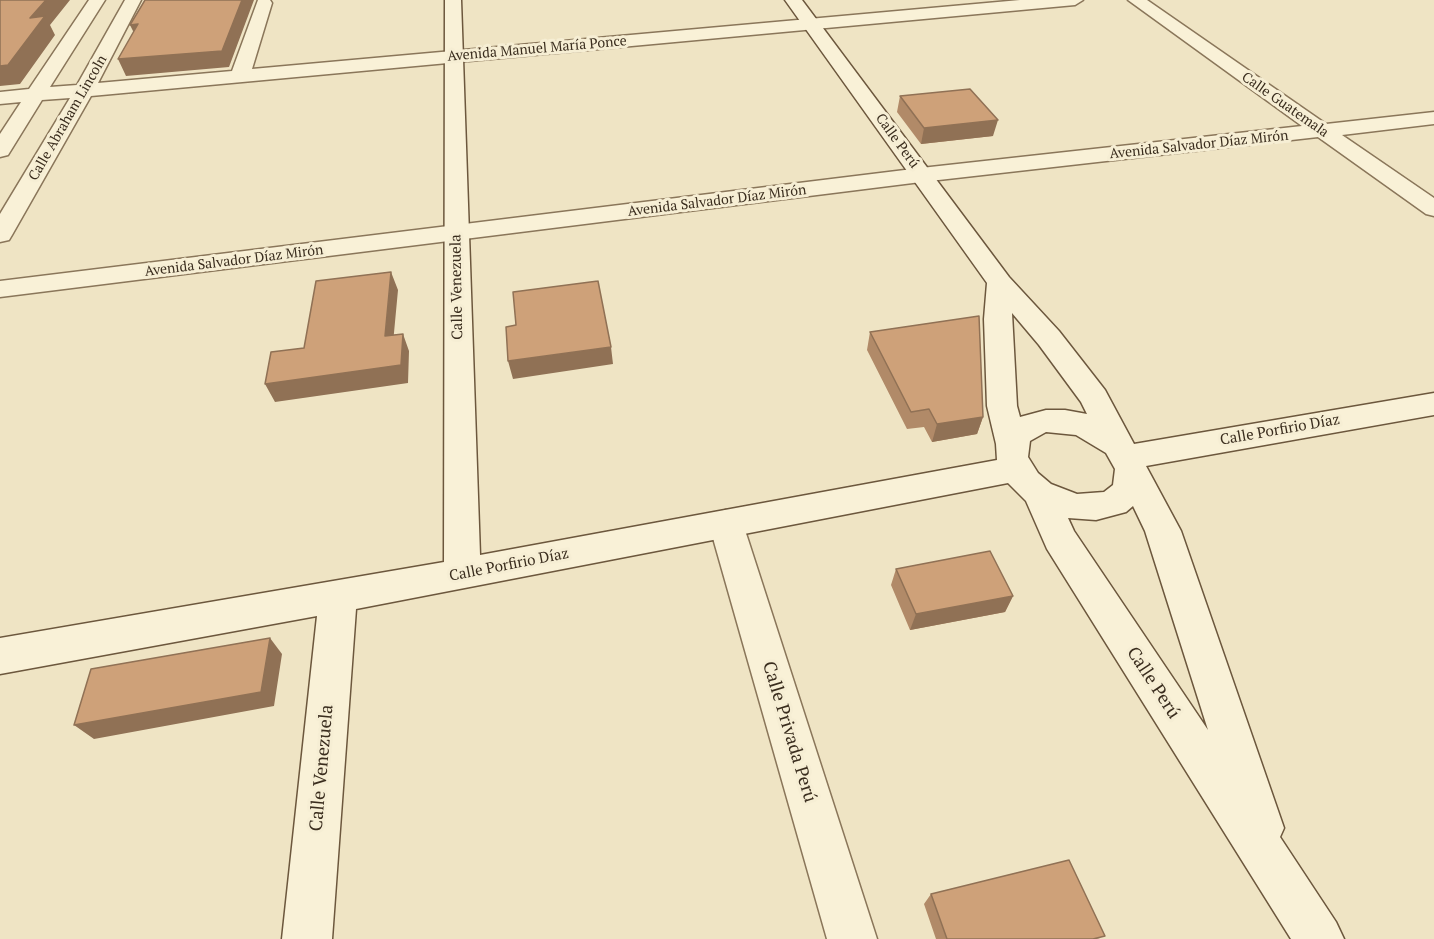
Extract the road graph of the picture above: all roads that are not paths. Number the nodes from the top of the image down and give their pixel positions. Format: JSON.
{"nodes":[{"id":1,"x":97,"y":0,"type":"edge"},
{"id":2,"x":133,"y":0,"type":"edge"},
{"id":3,"x":453,"y":0,"type":"edge"},
{"id":4,"x":793,"y":0,"type":"edge"},
{"id":5,"x":1075,"y":0,"type":"edge"},
{"id":6,"x":1136,"y":0,"type":"edge"},
{"id":7,"x":264,"y":3,"type":"dead end"},
{"id":8,"x":810,"y":23,"type":"junction"},
{"id":9,"x":456,"y":56,"type":"junction"},
{"id":10,"x":240,"y":76,"type":"junction"},
{"id":11,"x":84,"y":91,"type":"junction"},
{"id":12,"x":36,"y":95,"type":"junction"},
{"id":13,"x":0,"y":98,"type":"edge"},
{"id":14,"x":1434,"y":118,"type":"edge"},
{"id":15,"x":1323,"y":131,"type":"junction"},
{"id":16,"x":0,"y":150,"type":"edge"},
{"id":17,"x":921,"y":175,"type":"junction"},
{"id":18,"x":1434,"y":209,"type":"edge"},
{"id":19,"x":456,"y":234,"type":"junction"},
{"id":20,"x":0,"y":235,"type":"edge"},
{"id":21,"x":1000,"y":283,"type":"junction"},
{"id":22,"x":0,"y":290,"type":"edge"},
{"id":23,"x":1434,"y":404,"type":"edge"},
{"id":24,"x":1125,"y":457,"type":"junction"},
{"id":25,"x":1023,"y":469,"type":"junction"},
{"id":26,"x":726,"y":524,"type":"junction"},
{"id":27,"x":462,"y":574,"type":"junction"},
{"id":28,"x":338,"y":596,"type":"junction"},
{"id":29,"x":0,"y":656,"type":"edge"},
{"id":30,"x":1274,"y":869,"type":"junction"},
{"id":31,"x":306,"y":939,"type":"edge"},
{"id":32,"x":852,"y":939,"type":"edge"},
{"id":33,"x":1319,"y":939,"type":"edge"}],
"edges":[{"from":1,"to":12,"type":"street"},
{"from":2,"to":11,"type":"street","name":"Calle Abraham Lincoln"},
{"from":3,"to":9,"type":"street","name":"Calle Venezuela"},
{"from":4,"to":8,"type":"street","name":"Calle Perú"},
{"from":5,"to":8,"type":"street","name":"Avenida Manuel María Ponce"},
{"from":6,"to":15,"type":"street","name":"Calle Guatemala"},
{"from":7,"to":10,"type":"street"},
{"from":8,"to":9,"type":"street","name":"Avenida Manuel María Ponce"},
{"from":8,"to":17,"type":"street","name":"Calle Perú"},
{"from":9,"to":10,"type":"street","name":"Avenida Manuel María Ponce"},
{"from":9,"to":19,"type":"street","name":"Calle Venezuela"},
{"from":10,"to":11,"type":"street","name":"Avenida Manuel María Ponce"},
{"from":11,"to":12,"type":"street","name":"Avenida Manuel María Ponce"},
{"from":11,"to":20,"type":"street","name":"Calle Abraham Lincoln"},
{"from":12,"to":13,"type":"street","name":"Avenida Manuel María Ponce"},
{"from":12,"to":16,"type":"street"},
{"from":14,"to":15,"type":"street","name":"Avenida Salvador Díaz Mirón"},
{"from":15,"to":17,"type":"street","name":"Avenida Salvador Díaz Mirón"},
{"from":15,"to":18,"type":"street","name":"Calle Guatemala"},
{"from":17,"to":19,"type":"street","name":"Avenida Salvador Díaz Mirón"},
{"from":17,"to":21,"type":"street","name":"Calle Perú"},
{"from":19,"to":22,"type":"street","name":"Avenida Salvador Díaz Mirón"},
{"from":19,"to":27,"type":"street","name":"Calle Venezuela"},
{"from":21,"to":24,"type":"street","name":"Calle Perú"},
{"from":21,"to":25,"type":"street","name":"Calle Perú"},
{"from":23,"to":24,"type":"street","name":"Calle Porfirio Díaz"},
{"from":24,"to":25,"type":"street"},
{"from":24,"to":25,"type":"street"},
{"from":24,"to":30,"type":"street","name":"Calle Perú"},
{"from":25,"to":26,"type":"street","name":"Calle Porfirio Díaz"},
{"from":25,"to":30,"type":"street","name":"Calle Perú"},
{"from":26,"to":27,"type":"street","name":"Calle Porfirio Díaz"},
{"from":26,"to":32,"type":"street","name":"Calle Privada Perú"},
{"from":27,"to":28,"type":"street","name":"Calle Porfirio Díaz"},
{"from":28,"to":29,"type":"street","name":"Calle Porfirio Díaz"},
{"from":28,"to":31,"type":"street","name":"Calle Venezuela"},
{"from":30,"to":33,"type":"street","name":"Calle Perú"}]}
